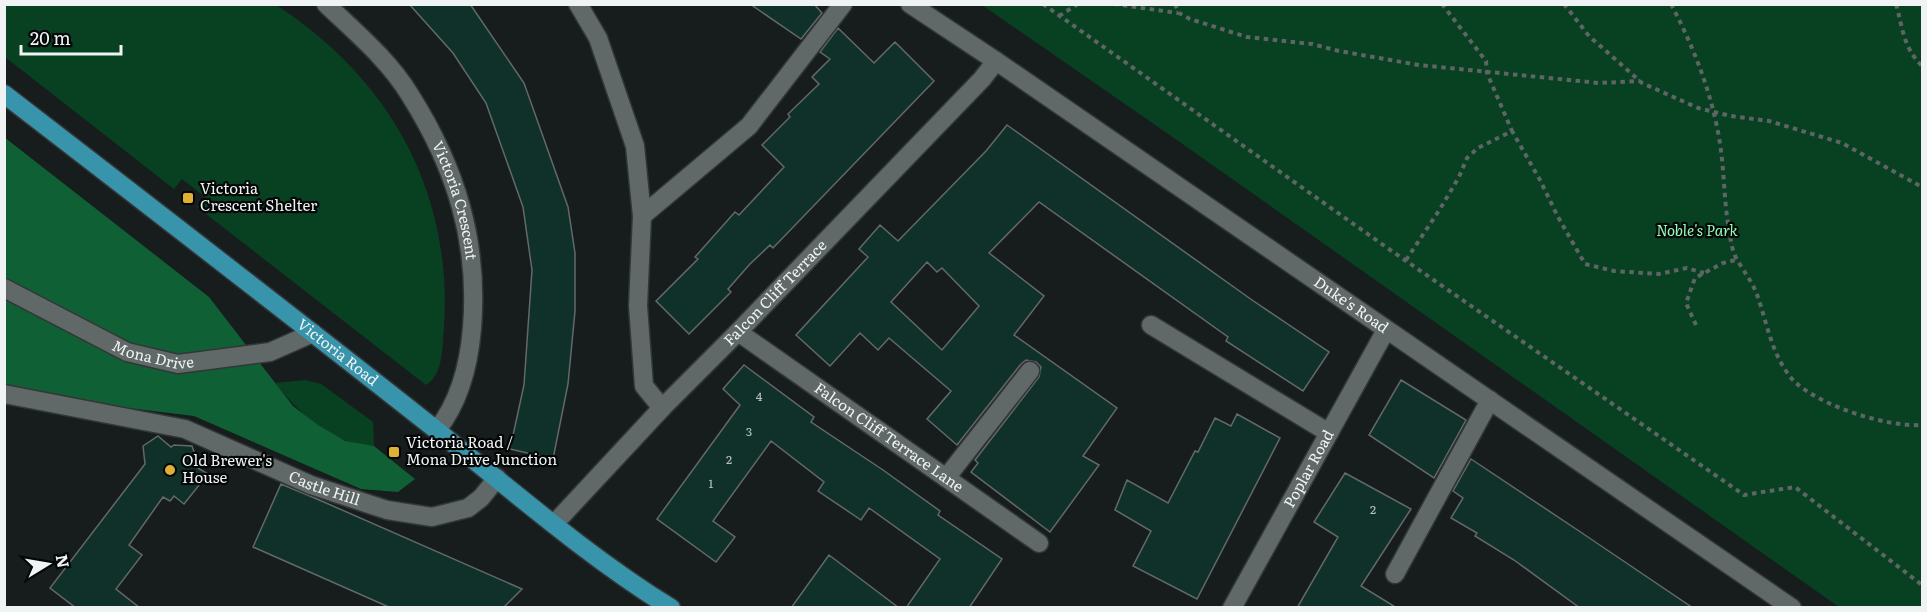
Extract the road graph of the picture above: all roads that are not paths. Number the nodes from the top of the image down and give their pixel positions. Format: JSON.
{"nodes":[{"id":1,"x":326,"y":4,"type":"edge"},
{"id":2,"x":578,"y":4,"type":"edge"},
{"id":3,"x":843,"y":4,"type":"edge"},
{"id":4,"x":910,"y":4,"type":"edge"},
{"id":5,"x":996,"y":61,"type":"junction"},
{"id":6,"x":4,"y":94,"type":"edge"},
{"id":7,"x":642,"y":216,"type":"junction"},
{"id":8,"x":4,"y":288,"type":"edge"},
{"id":9,"x":1151,"y":325,"type":"dead end"},
{"id":10,"x":1386,"y":330,"type":"junction"},
{"id":11,"x":738,"y":332,"type":"junction"},
{"id":12,"x":313,"y":333,"type":"junction"},
{"id":13,"x":1030,"y":371,"type":"dead end"},
{"id":14,"x":4,"y":394,"type":"edge"},
{"id":15,"x":1490,"y":400,"type":"junction"},
{"id":16,"x":662,"y":408,"type":"junction"},
{"id":17,"x":436,"y":430,"type":"junction"},
{"id":18,"x":1329,"y":433,"type":"junction"},
{"id":19,"x":497,"y":478,"type":"junction"},
{"id":20,"x":946,"y":478,"type":"junction"},
{"id":21,"x":554,"y":524,"type":"junction"},
{"id":22,"x":1039,"y":543,"type":"dead end"},
{"id":23,"x":1395,"y":574,"type":"dead end"},
{"id":24,"x":671,"y":608,"type":"edge"},
{"id":25,"x":1232,"y":608,"type":"edge"},
{"id":26,"x":1792,"y":608,"type":"edge"}],
"edges":[{"from":1,"to":17,"type":"street","name":"Victoria Crescent"},
{"from":2,"to":7,"type":"street"},
{"from":3,"to":7,"type":"street"},
{"from":4,"to":5,"type":"street","name":"Duke's Road"},
{"from":5,"to":10,"type":"street","name":"Duke's Road"},
{"from":5,"to":11,"type":"street","name":"Falcon Cliff Terrace"},
{"from":6,"to":12,"type":"main road","name":"Victoria Road"},
{"from":7,"to":16,"type":"street"},
{"from":8,"to":12,"type":"street","name":"Mona Drive"},
{"from":9,"to":18,"type":"street"},
{"from":10,"to":15,"type":"street","name":"Duke's Road"},
{"from":10,"to":18,"type":"street","name":"Poplar Road"},
{"from":11,"to":16,"type":"street","name":"Falcon Cliff Terrace"},
{"from":11,"to":20,"type":"street","name":"Falcon Cliff Terrace Lane"},
{"from":12,"to":17,"type":"main road","name":"Victoria Road"},
{"from":13,"to":20,"type":"street"},
{"from":14,"to":19,"type":"street","name":"Castle Hill"},
{"from":15,"to":23,"type":"street"},
{"from":15,"to":26,"type":"street","name":"Duke's Road"},
{"from":16,"to":21,"type":"street","name":"Falcon Cliff Terrace"},
{"from":17,"to":19,"type":"main road","name":"Victoria Road"},
{"from":18,"to":25,"type":"street","name":"Poplar Road"},
{"from":19,"to":21,"type":"main road","name":"Victoria Road"},
{"from":20,"to":22,"type":"street","name":"Falcon Cliff Terrace Lane"},
{"from":21,"to":24,"type":"main road","name":"Victoria Road"}]}
